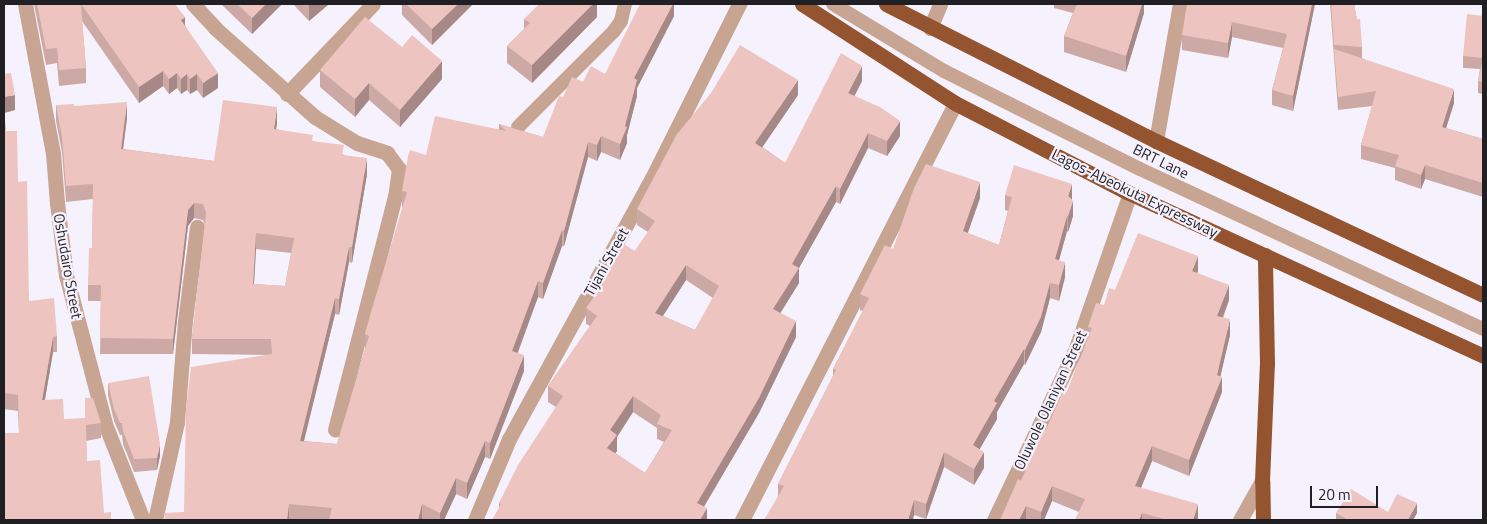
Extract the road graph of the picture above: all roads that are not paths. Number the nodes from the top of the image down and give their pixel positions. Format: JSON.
{"nodes":[{"id":1,"x":25,"y":4,"type":"edge"},
{"id":2,"x":193,"y":4,"type":"edge"},
{"id":3,"x":373,"y":4,"type":"edge"},
{"id":4,"x":625,"y":4,"type":"edge"},
{"id":5,"x":739,"y":4,"type":"edge"},
{"id":6,"x":802,"y":4,"type":"edge"},
{"id":7,"x":833,"y":4,"type":"edge"},
{"id":8,"x":886,"y":4,"type":"edge"},
{"id":9,"x":940,"y":4,"type":"edge"},
{"id":10,"x":1180,"y":4,"type":"edge"},
{"id":11,"x":930,"y":28,"type":"junction"},
{"id":12,"x":287,"y":94,"type":"junction"},
{"id":13,"x":955,"y":103,"type":"junction"},
{"id":14,"x":518,"y":127,"type":"dead end"},
{"id":15,"x":1156,"y":141,"type":"junction"},
{"id":16,"x":1130,"y":193,"type":"junction"},
{"id":17,"x":197,"y":227,"type":"dead end"},
{"id":18,"x":1265,"y":255,"type":"junction"},
{"id":19,"x":1483,"y":295,"type":"edge"},
{"id":20,"x":1483,"y":330,"type":"edge"},
{"id":21,"x":1483,"y":356,"type":"edge"},
{"id":22,"x":335,"y":429,"type":"dead end"},
{"id":23,"x":1262,"y":481,"type":"junction"},
{"id":24,"x":143,"y":520,"type":"edge"},
{"id":25,"x":155,"y":520,"type":"edge"},
{"id":26,"x":475,"y":520,"type":"edge"},
{"id":27,"x":742,"y":520,"type":"edge"},
{"id":28,"x":994,"y":520,"type":"edge"},
{"id":29,"x":1240,"y":520,"type":"edge"},
{"id":30,"x":1263,"y":520,"type":"edge"}],
"edges":[{"from":1,"to":24,"type":"street","name":"Oshudairo Street"},
{"from":2,"to":12,"type":"street"},
{"from":3,"to":12,"type":"street"},
{"from":4,"to":14,"type":"lane"},
{"from":5,"to":26,"type":"street","name":"Tijani Street"},
{"from":6,"to":13,"type":"highway","name":"Lagos-Abeokuta Expressway"},
{"from":7,"to":20,"type":"lane","name":"BRT Lane"},
{"from":8,"to":11,"type":"highway"},
{"from":9,"to":11,"type":"street"},
{"from":10,"to":15,"type":"street"},
{"from":11,"to":15,"type":"highway"},
{"from":12,"to":22,"type":"street"},
{"from":13,"to":16,"type":"highway","name":"Lagos-Abeokuta Expressway"},
{"from":13,"to":27,"type":"street"},
{"from":15,"to":19,"type":"highway"},
{"from":16,"to":18,"type":"highway","name":"Lagos-Abeokuta Expressway"},
{"from":16,"to":28,"type":"street","name":"Oluwole Olaniyan Street"},
{"from":17,"to":25,"type":"street"},
{"from":18,"to":21,"type":"highway","name":"Lagos-Abeokuta Expressway"},
{"from":18,"to":23,"type":"highway"},
{"from":23,"to":29,"type":"street"},
{"from":23,"to":30,"type":"highway"}]}
